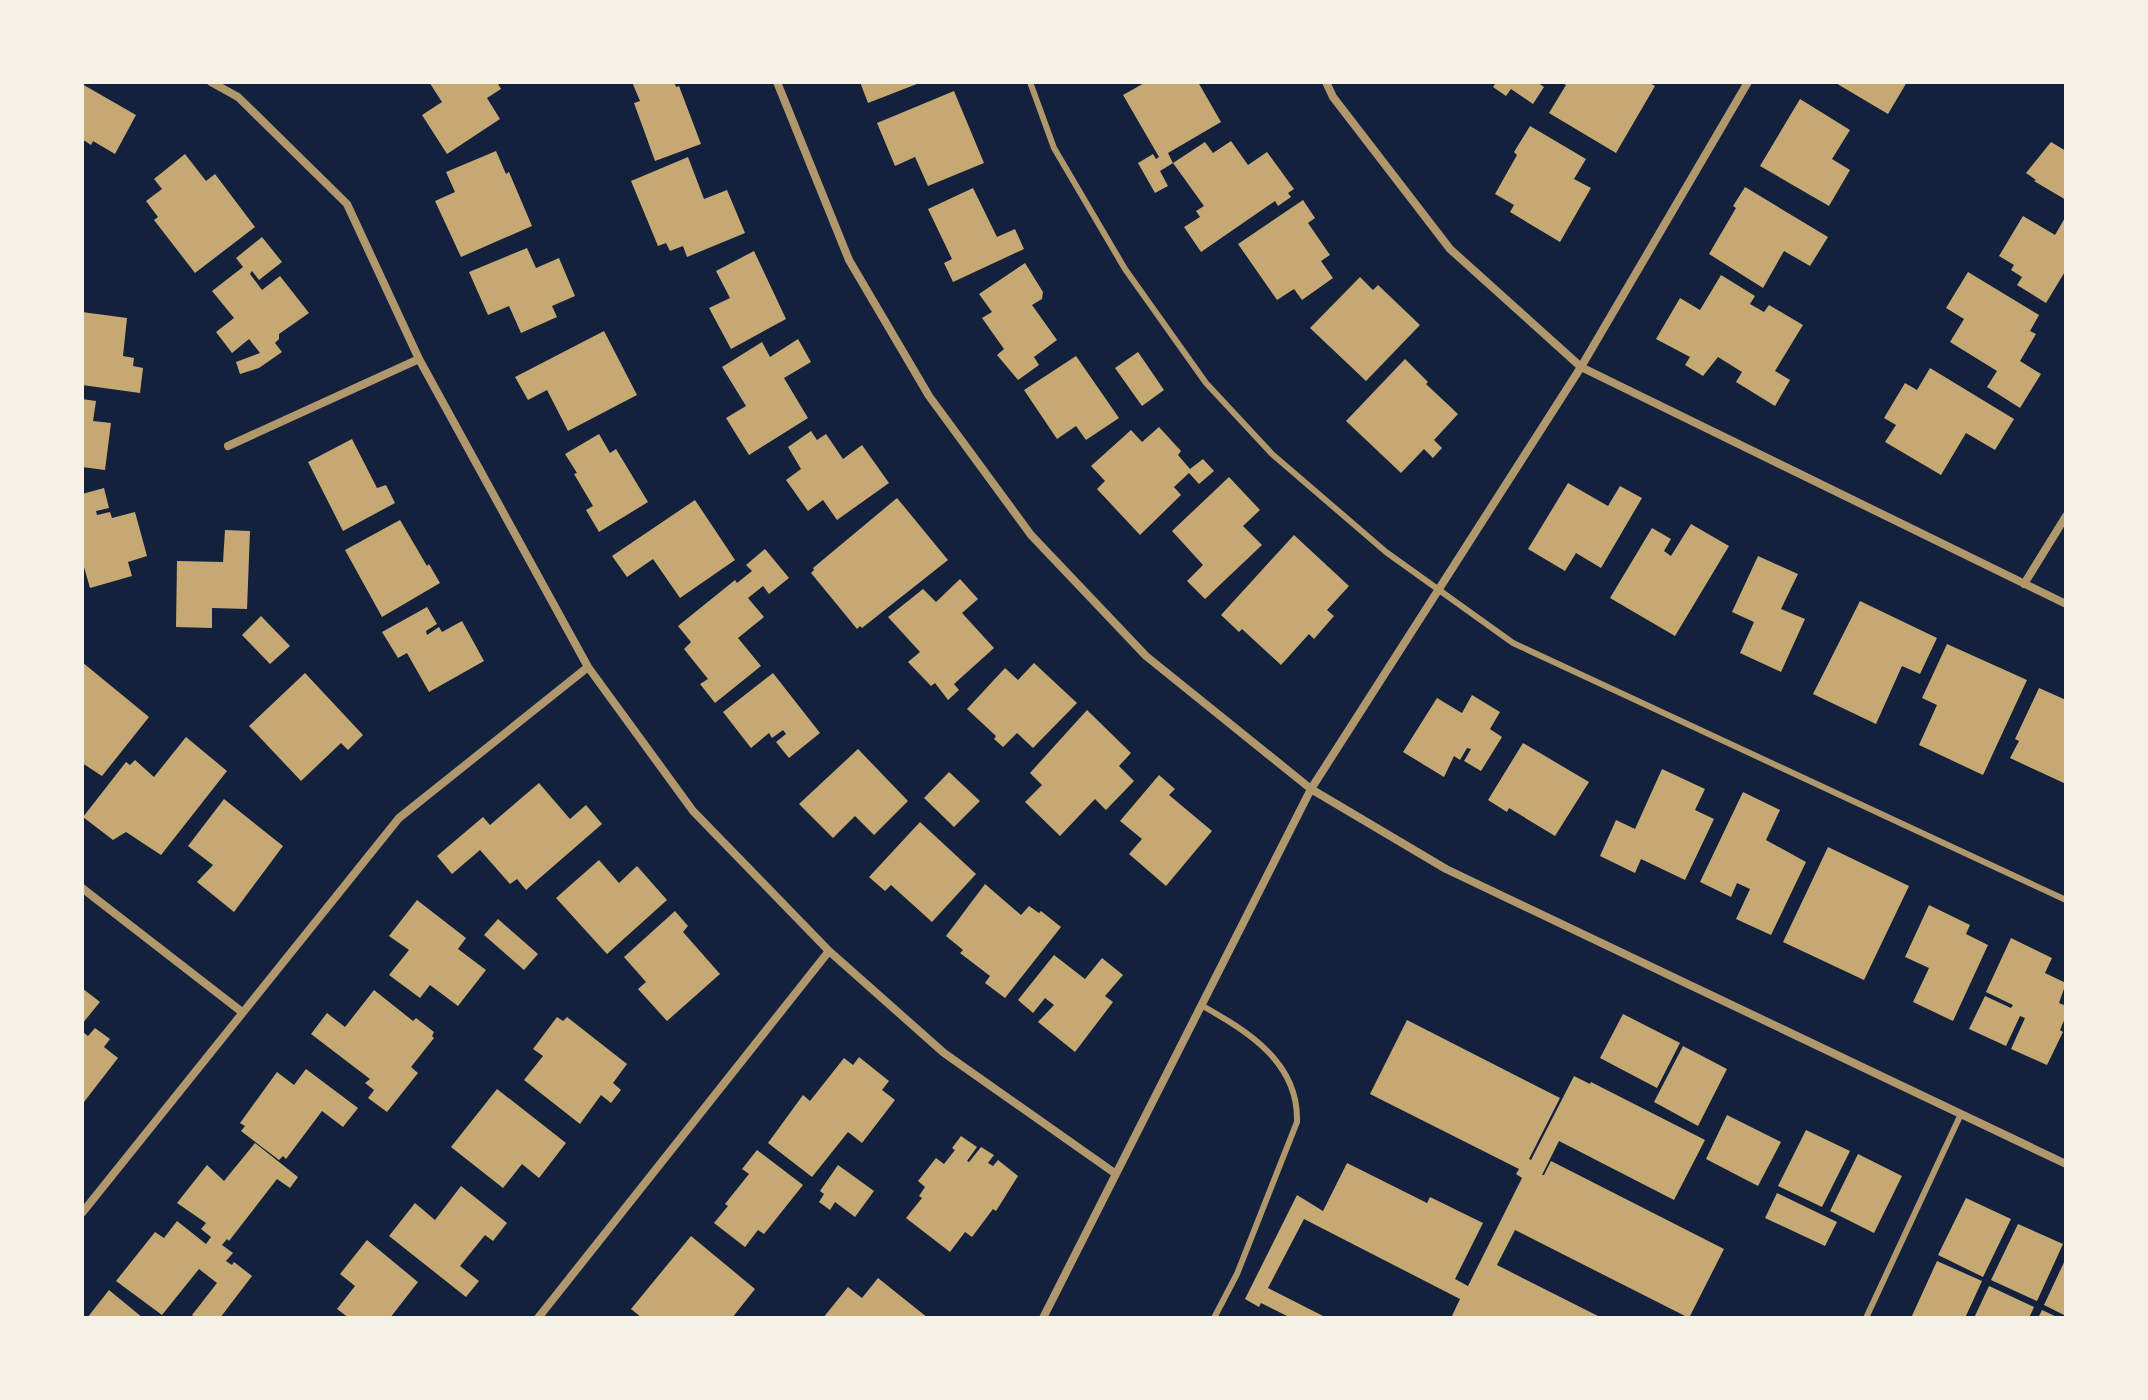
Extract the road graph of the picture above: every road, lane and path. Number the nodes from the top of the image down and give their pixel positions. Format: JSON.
{"nodes":[{"id":1,"x":211,"y":82,"type":"edge"},
{"id":2,"x":777,"y":82,"type":"edge"},
{"id":3,"x":1030,"y":82,"type":"edge"},
{"id":4,"x":1326,"y":82,"type":"edge"},
{"id":5,"x":1748,"y":82,"type":"edge"},
{"id":6,"x":419,"y":359,"type":"junction"},
{"id":7,"x":1581,"y":367,"type":"junction"},
{"id":8,"x":228,"y":446,"type":"dead end"},
{"id":9,"x":2066,"y":516,"type":"edge"},
{"id":10,"x":2024,"y":584,"type":"junction"},
{"id":11,"x":2066,"y":604,"type":"edge"},
{"id":12,"x":588,"y":667,"type":"junction"},
{"id":13,"x":1311,"y":789,"type":"junction"},
{"id":14,"x":82,"y":888,"type":"edge"},
{"id":15,"x":2066,"y":900,"type":"edge"},
{"id":16,"x":829,"y":951,"type":"junction"},
{"id":17,"x":1201,"y":1005,"type":"junction"},
{"id":18,"x":242,"y":1012,"type":"junction"},
{"id":19,"x":1961,"y":1114,"type":"junction"},
{"id":20,"x":2066,"y":1164,"type":"edge"},
{"id":21,"x":1116,"y":1174,"type":"junction"},
{"id":22,"x":82,"y":1213,"type":"edge"},
{"id":23,"x":538,"y":1318,"type":"edge"},
{"id":24,"x":1043,"y":1318,"type":"edge"},
{"id":25,"x":1214,"y":1318,"type":"edge"},
{"id":26,"x":1866,"y":1318,"type":"edge"}],
"edges":[{"from":1,"to":6,"type":"street"},
{"from":2,"to":13,"type":"street"},
{"from":3,"to":15,"type":"lane"},
{"from":4,"to":7,"type":"street"},
{"from":5,"to":7,"type":"street"},
{"from":6,"to":8,"type":"street"},
{"from":6,"to":12,"type":"street"},
{"from":7,"to":10,"type":"street"},
{"from":7,"to":13,"type":"street"},
{"from":9,"to":10,"type":"street"},
{"from":10,"to":11,"type":"street"},
{"from":12,"to":16,"type":"street"},
{"from":12,"to":18,"type":"street"},
{"from":13,"to":17,"type":"street"},
{"from":13,"to":19,"type":"street"},
{"from":14,"to":18,"type":"street"},
{"from":16,"to":21,"type":"street"},
{"from":16,"to":23,"type":"street"},
{"from":17,"to":21,"type":"street"},
{"from":17,"to":25,"type":"lane"},
{"from":18,"to":22,"type":"street"},
{"from":19,"to":20,"type":"street"},
{"from":19,"to":26,"type":"lane"},
{"from":21,"to":24,"type":"street"}]}
